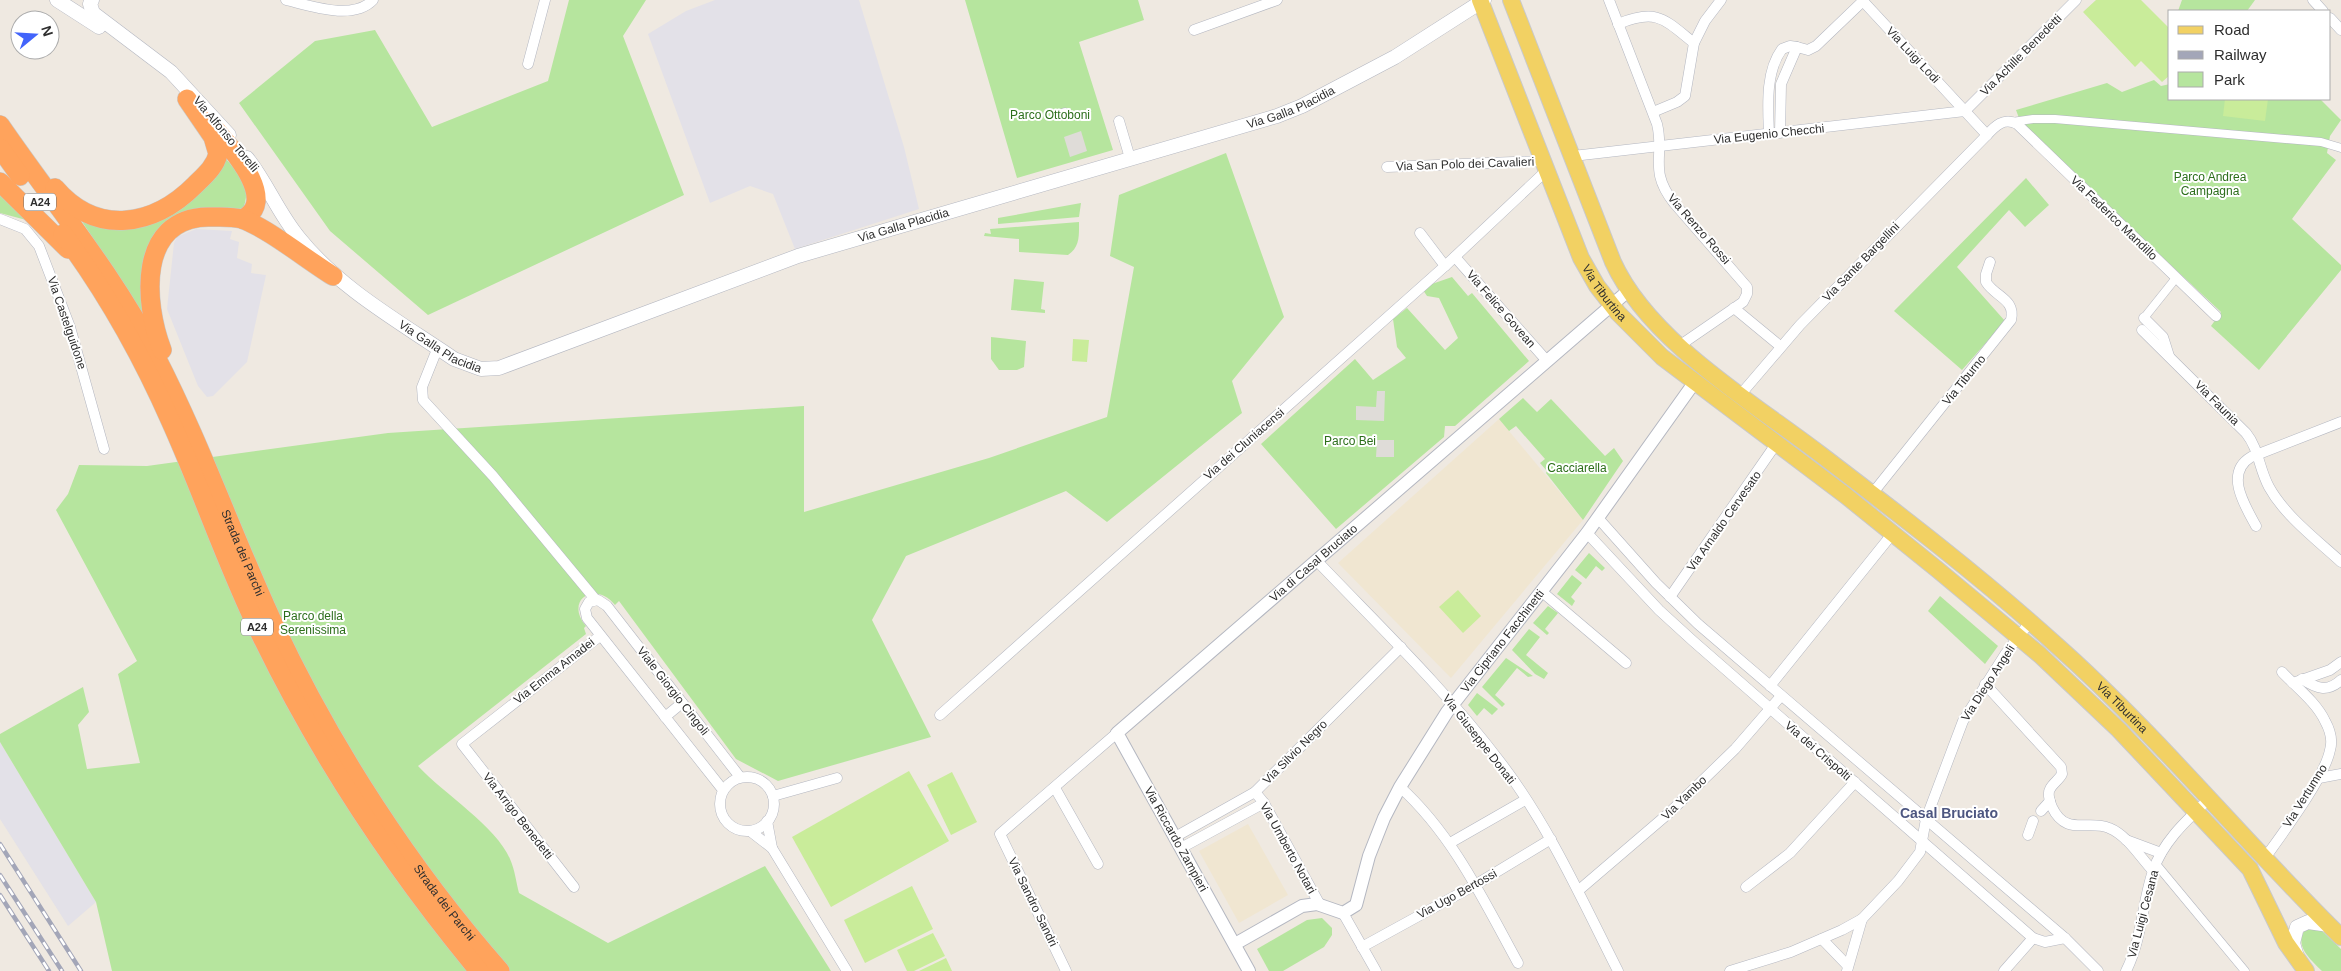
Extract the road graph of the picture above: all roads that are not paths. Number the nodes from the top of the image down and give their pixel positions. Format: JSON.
{"nodes":[{"id":1,"x":88,"y":0,"type":"edge"},
{"id":2,"x":286,"y":0,"type":"edge"},
{"id":3,"x":373,"y":0,"type":"edge"},
{"id":4,"x":545,"y":0,"type":"edge"},
{"id":5,"x":1277,"y":0,"type":"edge"},
{"id":6,"x":1511,"y":0,"type":"edge"},
{"id":7,"x":1609,"y":0,"type":"edge"},
{"id":8,"x":1721,"y":0,"type":"edge"},
{"id":9,"x":2076,"y":0,"type":"edge"},
{"id":10,"x":2313,"y":0,"type":"edge"},
{"id":11,"x":1482,"y":1,"type":"edge"},
{"id":12,"x":1862,"y":1,"type":"edge"},
{"id":13,"x":60,"y":2,"type":"edge"},
{"id":14,"x":93,"y":7,"type":"edge"},
{"id":15,"x":2323,"y":10,"type":"edge"},
{"id":16,"x":2331,"y":19,"type":"edge"},
{"id":17,"x":1618,"y":24,"type":"junction"},
{"id":18,"x":1194,"y":30,"type":"dead end"},
{"id":19,"x":2341,"y":30,"type":"edge"},
{"id":20,"x":1694,"y":43,"type":"junction"},
{"id":21,"x":1797,"y":48,"type":"junction"},
{"id":22,"x":528,"y":64,"type":"dead end"},
{"id":23,"x":187,"y":99,"type":"junction"},
{"id":24,"x":1965,"y":111,"type":"junction"},
{"id":25,"x":1065,"y":112,"type":"dead end"},
{"id":26,"x":1653,"y":112,"type":"junction"},
{"id":27,"x":1056,"y":115,"type":"dead end"},
{"id":28,"x":1119,"y":122,"type":"dead end"},
{"id":29,"x":2012,"y":122,"type":"junction"},
{"id":30,"x":0,"y":125,"type":"edge"},
{"id":31,"x":1780,"y":133,"type":"junction"},
{"id":32,"x":1769,"y":134,"type":"junction"},
{"id":33,"x":1987,"y":135,"type":"junction"},
{"id":34,"x":1659,"y":146,"type":"junction"},
{"id":35,"x":0,"y":148,"type":"edge"},
{"id":36,"x":2341,"y":148,"type":"edge"},
{"id":37,"x":1572,"y":156,"type":"junction"},
{"id":38,"x":1130,"y":158,"type":"junction"},
{"id":39,"x":1544,"y":166,"type":"junction"},
{"id":40,"x":1387,"y":167,"type":"dead end"},
{"id":41,"x":0,"y":182,"type":"edge"},
{"id":42,"x":0,"y":219,"type":"edge"},
{"id":43,"x":242,"y":220,"type":"junction"},
{"id":44,"x":1420,"y":233,"type":"dead end"},
{"id":45,"x":79,"y":257,"type":"junction"},
{"id":46,"x":1455,"y":257,"type":"junction"},
{"id":47,"x":1990,"y":262,"type":"dead end"},
{"id":48,"x":1445,"y":266,"type":"junction"},
{"id":49,"x":334,"y":276,"type":"junction"},
{"id":50,"x":2176,"y":278,"type":"junction"},
{"id":51,"x":1628,"y":291,"type":"junction"},
{"id":52,"x":1612,"y":305,"type":"junction"},
{"id":53,"x":1734,"y":308,"type":"junction"},
{"id":54,"x":2216,"y":316,"type":"dead end"},
{"id":55,"x":2144,"y":318,"type":"joint"},
{"id":56,"x":1661,"y":329,"type":"junction"},
{"id":57,"x":2142,"y":330,"type":"dead end"},
{"id":58,"x":1646,"y":343,"type":"junction"},
{"id":59,"x":1679,"y":346,"type":"junction"},
{"id":60,"x":1780,"y":346,"type":"junction"},
{"id":61,"x":438,"y":348,"type":"junction"},
{"id":62,"x":2170,"y":357,"type":"junction"},
{"id":63,"x":1547,"y":361,"type":"junction"},
{"id":64,"x":1694,"y":383,"type":"junction"},
{"id":65,"x":1740,"y":394,"type":"junction"},
{"id":66,"x":184,"y":415,"type":"junction"},
{"id":67,"x":2341,"y":422,"type":"edge"},
{"id":68,"x":1776,"y":444,"type":"junction"},
{"id":69,"x":104,"y":449,"type":"dead end"},
{"id":70,"x":2258,"y":454,"type":"junction"},
{"id":71,"x":1856,"y":481,"type":"junction"},
{"id":72,"x":1872,"y":494,"type":"junction"},
{"id":73,"x":1845,"y":495,"type":"junction"},
{"id":74,"x":1598,"y":518,"type":"junction"},
{"id":75,"x":2256,"y":526,"type":"dead end"},
{"id":76,"x":1586,"y":533,"type":"junction"},
{"id":77,"x":1893,"y":533,"type":"junction"},
{"id":78,"x":1317,"y":561,"type":"junction"},
{"id":79,"x":2341,"y":562,"type":"edge"},
{"id":80,"x":1541,"y":591,"type":"junction"},
{"id":81,"x":1670,"y":597,"type":"junction"},
{"id":82,"x":595,"y":600,"type":"junction"},
{"id":83,"x":2030,"y":622,"type":"junction"},
{"id":84,"x":600,"y":636,"type":"junction"},
{"id":85,"x":2018,"y":637,"type":"junction"},
{"id":86,"x":1401,"y":647,"type":"junction"},
{"id":87,"x":2341,"y":662,"type":"edge"},
{"id":88,"x":1626,"y":663,"type":"dead end"},
{"id":89,"x":2282,"y":672,"type":"dead end"},
{"id":90,"x":2341,"y":680,"type":"edge"},
{"id":91,"x":2297,"y":681,"type":"junction"},
{"id":92,"x":1985,"y":684,"type":"junction"},
{"id":93,"x":1770,"y":686,"type":"junction"},
{"id":94,"x":1781,"y":696,"type":"junction"},
{"id":95,"x":682,"y":703,"type":"junction"},
{"id":96,"x":1453,"y":703,"type":"junction"},
{"id":97,"x":1770,"y":708,"type":"junction"},
{"id":98,"x":940,"y":715,"type":"dead end"},
{"id":99,"x":665,"y":717,"type":"junction"},
{"id":100,"x":1117,"y":733,"type":"junction"},
{"id":101,"x":462,"y":744,"type":"joint"},
{"id":102,"x":2341,"y":774,"type":"edge"},
{"id":103,"x":740,"y":777,"type":"junction"},
{"id":104,"x":837,"y":778,"type":"dead end"},
{"id":105,"x":2319,"y":778,"type":"junction"},
{"id":106,"x":1855,"y":782,"type":"junction"},
{"id":107,"x":1400,"y":787,"type":"junction"},
{"id":108,"x":1055,"y":788,"type":"junction"},
{"id":109,"x":723,"y":790,"type":"junction"},
{"id":110,"x":1255,"y":792,"type":"junction"},
{"id":111,"x":773,"y":796,"type":"junction"},
{"id":112,"x":2210,"y":798,"type":"junction"},
{"id":113,"x":1525,"y":800,"type":"junction"},
{"id":114,"x":2050,"y":800,"type":"junction"},
{"id":115,"x":1264,"y":803,"type":"junction"},
{"id":116,"x":2197,"y":810,"type":"junction"},
{"id":117,"x":2041,"y":811,"type":"dead end"},
{"id":118,"x":1926,"y":819,"type":"junction"},
{"id":119,"x":2033,"y":821,"type":"dead end"},
{"id":120,"x":767,"y":822,"type":"junction"},
{"id":121,"x":750,"y":831,"type":"junction"},
{"id":122,"x":1000,"y":834,"type":"joint"},
{"id":123,"x":2028,"y":835,"type":"dead end"},
{"id":124,"x":1551,"y":839,"type":"junction"},
{"id":125,"x":2125,"y":840,"type":"junction"},
{"id":126,"x":1178,"y":843,"type":"junction"},
{"id":127,"x":1450,"y":843,"type":"junction"},
{"id":128,"x":1923,"y":843,"type":"junction"},
{"id":129,"x":772,"y":848,"type":"junction"},
{"id":130,"x":2161,"y":853,"type":"junction"},
{"id":131,"x":2265,"y":858,"type":"junction"},
{"id":132,"x":1098,"y":864,"type":"dead end"},
{"id":133,"x":2154,"y":868,"type":"junction"},
{"id":134,"x":1475,"y":885,"type":"junction"},
{"id":135,"x":574,"y":887,"type":"dead end"},
{"id":136,"x":1746,"y":887,"type":"dead end"},
{"id":137,"x":1579,"y":890,"type":"junction"},
{"id":138,"x":1320,"y":905,"type":"junction"},
{"id":139,"x":1342,"y":914,"type":"junction"},
{"id":140,"x":1862,"y":919,"type":"junction"},
{"id":141,"x":2329,"y":925,"type":"junction"},
{"id":142,"x":2341,"y":937,"type":"edge"},
{"id":143,"x":2033,"y":938,"type":"junction"},
{"id":144,"x":2065,"y":938,"type":"junction"},
{"id":145,"x":1822,"y":939,"type":"junction"},
{"id":146,"x":1235,"y":944,"type":"junction"},
{"id":147,"x":1362,"y":947,"type":"junction"},
{"id":148,"x":1518,"y":963,"type":"dead end"},
{"id":149,"x":2299,"y":968,"type":"edge"},
{"id":150,"x":1848,"y":969,"type":"edge"},
{"id":151,"x":479,"y":971,"type":"edge"},
{"id":152,"x":500,"y":971,"type":"edge"},
{"id":153,"x":847,"y":971,"type":"edge"},
{"id":154,"x":1066,"y":971,"type":"edge"},
{"id":155,"x":1249,"y":971,"type":"edge"},
{"id":156,"x":1376,"y":971,"type":"edge"},
{"id":157,"x":1618,"y":971,"type":"edge"},
{"id":158,"x":1730,"y":971,"type":"edge"},
{"id":159,"x":2004,"y":971,"type":"edge"},
{"id":160,"x":2098,"y":971,"type":"edge"},
{"id":161,"x":2126,"y":971,"type":"edge"},
{"id":162,"x":2245,"y":971,"type":"edge"}],
"edges":[{"from":1,"to":13,"type":"main road"},
{"from":2,"to":3,"type":"street"},
{"from":4,"to":22,"type":"street"},
{"from":5,"to":18,"type":"street"},
{"from":6,"to":37,"type":"main road","name":"Via Tiburtina"},
{"from":7,"to":17,"type":"street","name":"Via Renzo Rossi"},
{"from":8,"to":20,"type":"street"},
{"from":9,"to":24,"type":"street","name":"Via Achille Benedetti"},
{"from":10,"to":15,"type":"street"},
{"from":11,"to":38,"type":"main road","name":"Via Galla Placidia"},
{"from":11,"to":39,"type":"main road","name":"Via Tiburtina"},
{"from":12,"to":21,"type":"street"},
{"from":12,"to":24,"type":"street","name":"Via Luigi Lodi"},
{"from":13,"to":23,"type":"main road","name":"Via Alfonso Torelli"},
{"from":14,"to":49,"type":"main road","name":"Via Alfonso Torelli"},
{"from":16,"to":19,"type":"street"},
{"from":17,"to":20,"type":"street"},
{"from":17,"to":26,"type":"street","name":"Via Renzo Rossi"},
{"from":20,"to":26,"type":"street"},
{"from":21,"to":31,"type":"street"},
{"from":21,"to":32,"type":"street"},
{"from":23,"to":30,"type":"highway"},
{"from":23,"to":43,"type":"highway"},
{"from":24,"to":31,"type":"street","name":"Via Eugenio Checchi"},
{"from":24,"to":33,"type":"street","name":"Via Luigi Lodi"},
{"from":25,"to":27,"type":"street"},
{"from":26,"to":34,"type":"street","name":"Via Renzo Rossi"},
{"from":28,"to":38,"type":"street"},
{"from":29,"to":33,"type":"street","name":"Via Sante Bargellini"},
{"from":29,"to":36,"type":"street"},
{"from":29,"to":50,"type":"street","name":"Via Federico Mandillo"},
{"from":30,"to":66,"type":"highway","name":"Strada dei Parchi","number":"A24"},
{"from":31,"to":32,"type":"street","name":"Via Eugenio Checchi"},
{"from":32,"to":34,"type":"street","name":"Via Eugenio Checchi"},
{"from":33,"to":60,"type":"street","name":"Via Sante Bargellini"},
{"from":34,"to":37,"type":"street","name":"Via Eugenio Checchi"},
{"from":34,"to":53,"type":"street","name":"Via Renzo Rossi"},
{"from":35,"to":45,"type":"highway","name":"Strada dei Parchi","number":"A24"},
{"from":37,"to":51,"type":"main road","name":"Via Tiburtina"},
{"from":38,"to":61,"type":"main road","name":"Via Galla Placidia"},
{"from":39,"to":40,"type":"street","name":"Via San Polo dei Cavalieri"},
{"from":39,"to":46,"type":"street","name":"Via dei Cluniacensi"},
{"from":39,"to":52,"type":"main road","name":"Via Tiburtina"},
{"from":41,"to":45,"type":"highway"},
{"from":42,"to":69,"type":"street","name":"Via Castelguidone"},
{"from":43,"to":49,"type":"highway"},
{"from":43,"to":66,"type":"highway"},
{"from":44,"to":48,"type":"street"},
{"from":45,"to":151,"type":"highway","name":"Strada dei Parchi","number":"A24"},
{"from":46,"to":48,"type":"street","name":"Via dei Cluniacensi"},
{"from":46,"to":63,"type":"street","name":"Via Felice Govean"},
{"from":47,"to":72,"type":"street","name":"Via Tiburno"},
{"from":48,"to":98,"type":"street","name":"Via dei Cluniacensi"},
{"from":49,"to":61,"type":"main road","name":"Via Galla Placidia"},
{"from":50,"to":54,"type":"street","name":"Via Federico Mandillo"},
{"from":50,"to":55,"type":"street"},
{"from":51,"to":52,"type":"street","name":"Via di Casal Bruciato"},
{"from":51,"to":56,"type":"main road","name":"Via Tiburtina"},
{"from":52,"to":58,"type":"main road","name":"Via Tiburtina"},
{"from":52,"to":63,"type":"street","name":"Via di Casal Bruciato"},
{"from":53,"to":59,"type":"street"},
{"from":53,"to":60,"type":"street"},
{"from":55,"to":62,"type":"street","name":"Via Faunia"},
{"from":56,"to":58,"type":"street"},
{"from":56,"to":59,"type":"main road","name":"Via Tiburtina"},
{"from":57,"to":62,"type":"street","name":"Via Faunia"},
{"from":58,"to":64,"type":"main road","name":"Via Tiburtina"},
{"from":59,"to":65,"type":"main road","name":"Via Tiburtina"},
{"from":60,"to":65,"type":"street","name":"Via Sante Bargellini"},
{"from":61,"to":82,"type":"street"},
{"from":62,"to":70,"type":"street","name":"Via Faunia"},
{"from":63,"to":78,"type":"street","name":"Via di Casal Bruciato"},
{"from":64,"to":68,"type":"main road","name":"Via Tiburtina"},
{"from":64,"to":74,"type":"street","name":"Via Cipriano Facchinetti"},
{"from":65,"to":71,"type":"main road","name":"Via Tiburtina"},
{"from":66,"to":152,"type":"highway","name":"Strada dei Parchi","number":"A24"},
{"from":67,"to":70,"type":"street"},
{"from":68,"to":73,"type":"main road","name":"Via Tiburtina"},
{"from":68,"to":81,"type":"street","name":"Via Arnaldo Cervesato"},
{"from":70,"to":75,"type":"street"},
{"from":70,"to":79,"type":"street"},
{"from":71,"to":72,"type":"main road","name":"Via Tiburtina"},
{"from":71,"to":73,"type":"street"},
{"from":72,"to":83,"type":"main road","name":"Via Tiburtina"},
{"from":73,"to":77,"type":"main road","name":"Via Tiburtina"},
{"from":74,"to":76,"type":"street","name":"Via Cipriano Facchinetti"},
{"from":74,"to":81,"type":"street","name":"Via dei Crispolti"},
{"from":76,"to":80,"type":"street","name":"Via Cipriano Facchinetti"},
{"from":76,"to":97,"type":"street","name":"Via dei Crispolti"},
{"from":77,"to":85,"type":"main road","name":"Via Tiburtina"},
{"from":77,"to":93,"type":"street"},
{"from":78,"to":86,"type":"street","name":"Via Giuseppe Donati"},
{"from":78,"to":100,"type":"street","name":"Via di Casal Bruciato"},
{"from":80,"to":88,"type":"street"},
{"from":80,"to":96,"type":"street","name":"Via Cipriano Facchinetti"},
{"from":81,"to":93,"type":"street","name":"Via dei Crispolti"},
{"from":82,"to":84,"type":"street","name":"Via Emma Amadei"},
{"from":82,"to":95,"type":"street","name":"Viale Giorgio Cingoli"},
{"from":83,"to":85,"type":"street"},
{"from":83,"to":112,"type":"main road","name":"Via Tiburtina"},
{"from":84,"to":99,"type":"street"},
{"from":84,"to":101,"type":"street","name":"Via Emma Amadei"},
{"from":85,"to":92,"type":"street","name":"Via Diego Angeli"},
{"from":85,"to":116,"type":"main road","name":"Via Tiburtina"},
{"from":86,"to":96,"type":"street","name":"Via Giuseppe Donati"},
{"from":86,"to":110,"type":"street","name":"Via Silvio Negro"},
{"from":87,"to":91,"type":"street"},
{"from":89,"to":91,"type":"street","name":"Via Vertumno"},
{"from":90,"to":91,"type":"street"},
{"from":91,"to":105,"type":"street","name":"Via Vertumno"},
{"from":92,"to":114,"type":"street"},
{"from":92,"to":118,"type":"street","name":"Via Diego Angeli"},
{"from":93,"to":94,"type":"street","name":"Via dei Crispolti"},
{"from":94,"to":97,"type":"street","name":"Via Yambo"},
{"from":94,"to":118,"type":"street","name":"Via dei Crispolti"},
{"from":95,"to":99,"type":"street"},
{"from":95,"to":103,"type":"street","name":"Viale Giorgio Cingoli"},
{"from":96,"to":107,"type":"street","name":"Via Cipriano Facchinetti"},
{"from":96,"to":113,"type":"street","name":"Via Giuseppe Donati"},
{"from":97,"to":106,"type":"street","name":"Via dei Crispolti"},
{"from":97,"to":137,"type":"street","name":"Via Yambo"},
{"from":99,"to":109,"type":"street"},
{"from":100,"to":108,"type":"street","name":"Via di Casal Bruciato"},
{"from":100,"to":126,"type":"street","name":"Via Riccardo Zampieri"},
{"from":101,"to":135,"type":"street","name":"Via Arrigo Benedetti"},
{"from":102,"to":105,"type":"street"},
{"from":103,"to":109,"type":"street"},
{"from":103,"to":111,"type":"street"},
{"from":104,"to":111,"type":"street"},
{"from":105,"to":131,"type":"street","name":"Via Vertumno"},
{"from":106,"to":128,"type":"street","name":"Via dei Crispolti"},
{"from":106,"to":136,"type":"street"},
{"from":107,"to":127,"type":"street"},
{"from":107,"to":139,"type":"street","name":"Via Cipriano Facchinetti"},
{"from":108,"to":122,"type":"street","name":"Via di Casal Bruciato"},
{"from":108,"to":132,"type":"street"},
{"from":109,"to":121,"type":"street"},
{"from":110,"to":115,"type":"street","name":"Via Umberto Notari"},
{"from":110,"to":126,"type":"street","name":"Via Silvio Negro"},
{"from":111,"to":120,"type":"street"},
{"from":112,"to":116,"type":"street"},
{"from":112,"to":131,"type":"main road","name":"Via Tiburtina"},
{"from":113,"to":124,"type":"street","name":"Via Giuseppe Donati"},
{"from":113,"to":127,"type":"street"},
{"from":114,"to":117,"type":"street"},
{"from":114,"to":125,"type":"street"},
{"from":115,"to":126,"type":"street","name":"Via Silvio Negro"},
{"from":115,"to":138,"type":"street","name":"Via Umberto Notari"},
{"from":116,"to":130,"type":"street","name":"Via Luigi Cesana"},
{"from":116,"to":149,"type":"main road","name":"Via Tiburtina"},
{"from":118,"to":128,"type":"street","name":"Via Diego Angeli"},
{"from":118,"to":144,"type":"street","name":"Via dei Crispolti"},
{"from":119,"to":123,"type":"street"},
{"from":120,"to":121,"type":"street"},
{"from":120,"to":129,"type":"street"},
{"from":121,"to":129,"type":"street"},
{"from":122,"to":154,"type":"street","name":"Via Sandro Sandri"},
{"from":124,"to":134,"type":"street","name":"Via Ugo Bertossi"},
{"from":124,"to":137,"type":"street","name":"Via Giuseppe Donati"},
{"from":125,"to":130,"type":"street"},
{"from":125,"to":133,"type":"street"},
{"from":126,"to":146,"type":"street","name":"Via Riccardo Zampieri"},
{"from":127,"to":134,"type":"street"},
{"from":128,"to":140,"type":"street","name":"Via Diego Angeli"},
{"from":128,"to":143,"type":"street","name":"Via dei Crispolti"},
{"from":129,"to":153,"type":"street"},
{"from":130,"to":133,"type":"street","name":"Via Luigi Cesana"},
{"from":131,"to":141,"type":"main road","name":"Via Tiburtina"},
{"from":133,"to":161,"type":"street","name":"Via Luigi Cesana"},
{"from":133,"to":162,"type":"street"},
{"from":134,"to":147,"type":"street","name":"Via Ugo Bertossi"},
{"from":134,"to":148,"type":"street"},
{"from":137,"to":157,"type":"street","name":"Via Giuseppe Donati"},
{"from":138,"to":139,"type":"street"},
{"from":138,"to":146,"type":"street"},
{"from":139,"to":147,"type":"street"},
{"from":140,"to":145,"type":"street","name":"Via Diego Angeli"},
{"from":140,"to":150,"type":"street"},
{"from":141,"to":142,"type":"main road","name":"Via Tiburtina"},
{"from":141,"to":149,"type":"main road"},
{"from":143,"to":144,"type":"street"},
{"from":143,"to":159,"type":"street"},
{"from":144,"to":160,"type":"street","name":"Via dei Crispolti"},
{"from":145,"to":150,"type":"street"},
{"from":145,"to":158,"type":"street","name":"Via Diego Angeli"},
{"from":146,"to":155,"type":"street","name":"Via Riccardo Zampieri"},
{"from":147,"to":156,"type":"street"}]}
